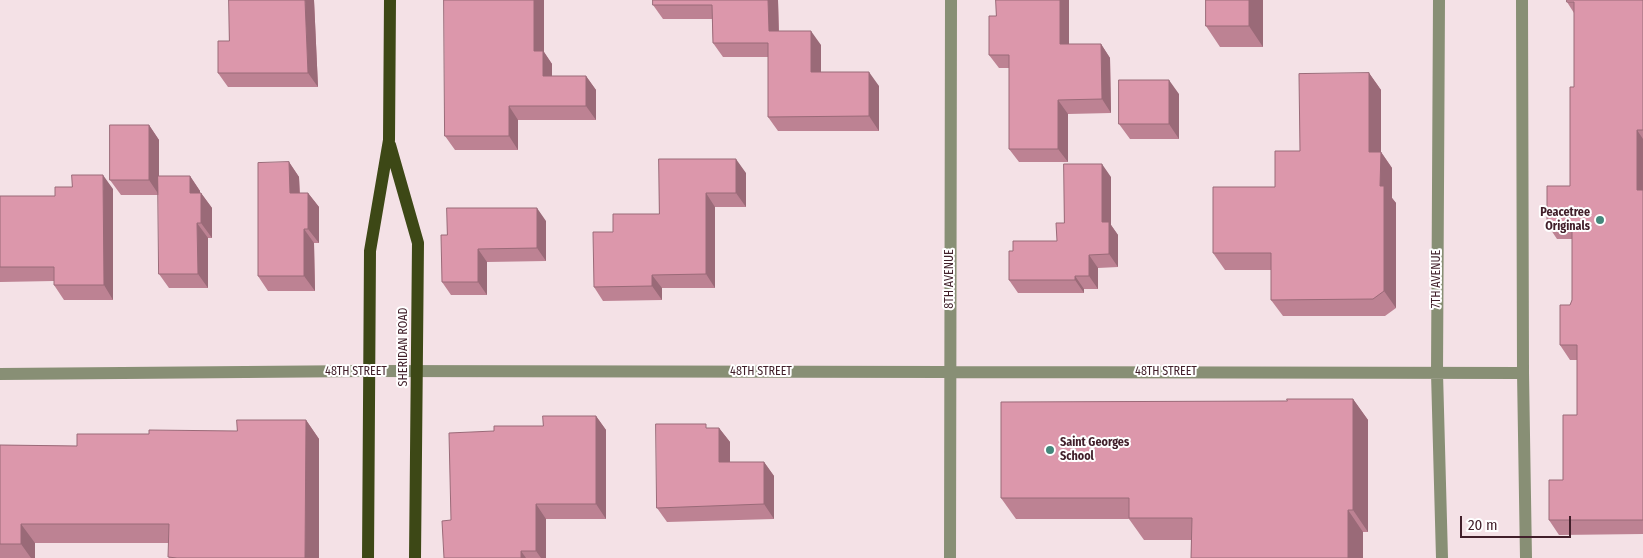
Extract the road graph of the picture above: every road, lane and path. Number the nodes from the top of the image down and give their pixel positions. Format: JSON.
{"nodes":[{"id":1,"x":390,"y":0,"type":"edge"},
{"id":2,"x":951,"y":0,"type":"edge"},
{"id":3,"x":1439,"y":0,"type":"edge"},
{"id":4,"x":1522,"y":0,"type":"edge"},
{"id":5,"x":389,"y":140,"type":"junction"},
{"id":6,"x":368,"y":371,"type":"junction"},
{"id":7,"x":418,"y":372,"type":"junction"},
{"id":8,"x":949,"y":372,"type":"junction"},
{"id":9,"x":1437,"y":372,"type":"junction"},
{"id":10,"x":1523,"y":373,"type":"junction"},
{"id":11,"x":0,"y":374,"type":"edge"},
{"id":12,"x":368,"y":558,"type":"edge"},
{"id":13,"x":416,"y":558,"type":"edge"},
{"id":14,"x":950,"y":558,"type":"edge"},
{"id":15,"x":1442,"y":558,"type":"edge"},
{"id":16,"x":1526,"y":558,"type":"edge"}],
"edges":[{"from":1,"to":5,"type":"main road","name":"SHERIDAN ROAD"},
{"from":2,"to":8,"type":"street","name":"8TH AVENUE"},
{"from":3,"to":9,"type":"street","name":"7TH AVENUE"},
{"from":4,"to":10,"type":"street"},
{"from":5,"to":6,"type":"main road","name":"SHERIDAN ROAD"},
{"from":5,"to":7,"type":"main road","name":"SHERIDAN ROAD"},
{"from":6,"to":7,"type":"street","name":"48TH STREET"},
{"from":6,"to":11,"type":"street","name":"48TH STREET"},
{"from":6,"to":12,"type":"main road","name":"SHERIDAN ROAD"},
{"from":7,"to":8,"type":"street","name":"48TH STREET"},
{"from":7,"to":13,"type":"main road","name":"SHERIDAN ROAD"},
{"from":8,"to":9,"type":"street","name":"48TH STREET"},
{"from":8,"to":14,"type":"street","name":"8TH AVENUE"},
{"from":9,"to":10,"type":"street","name":"48TH STREET"},
{"from":9,"to":15,"type":"street","name":"7TH AVENUE"},
{"from":10,"to":16,"type":"street"}]}
